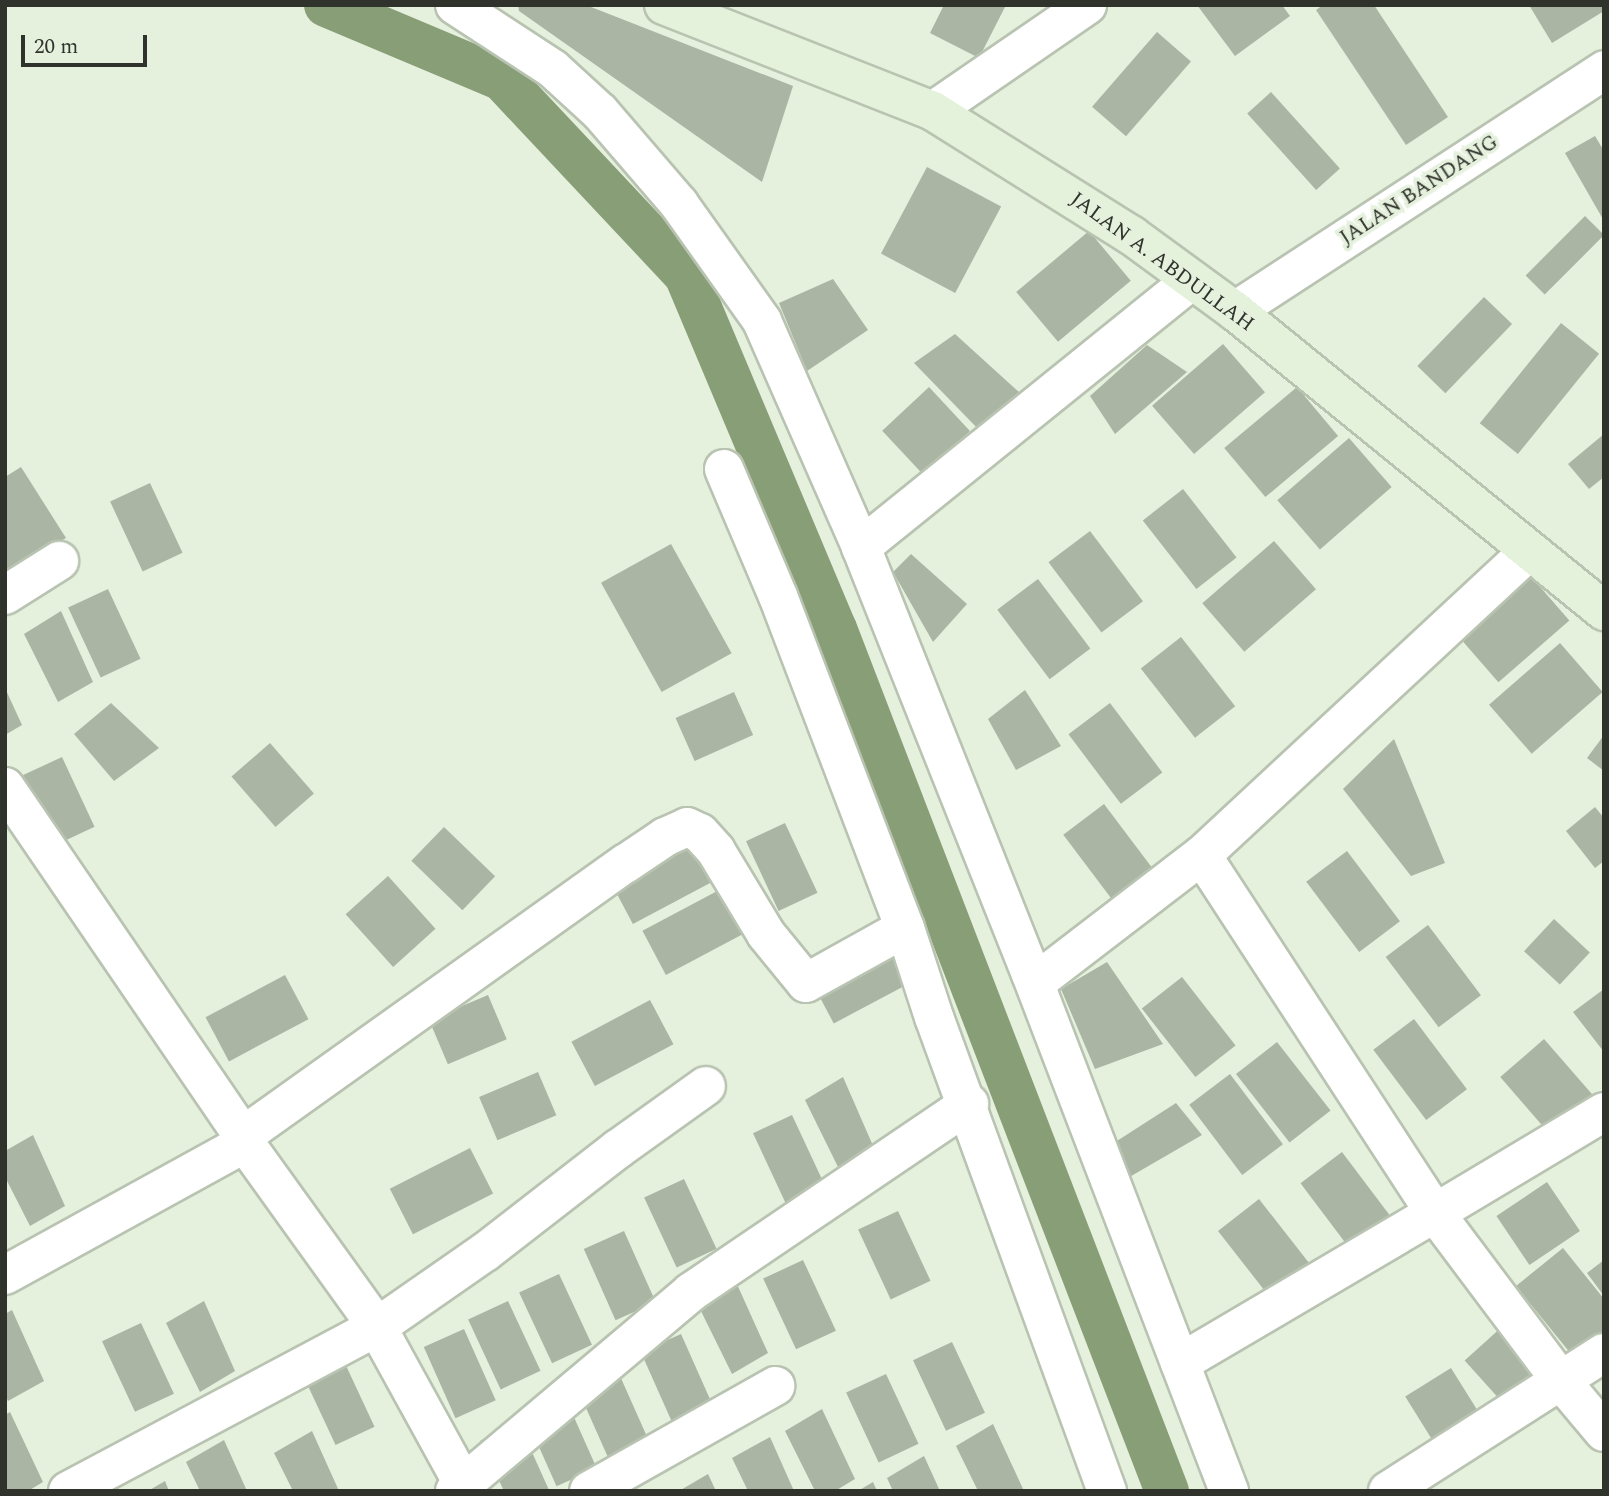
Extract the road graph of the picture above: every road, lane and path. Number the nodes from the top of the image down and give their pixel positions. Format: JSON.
{"nodes":[{"id":1,"x":455,"y":5,"type":"edge"},
{"id":2,"x":664,"y":5,"type":"edge"},
{"id":3,"x":1087,"y":5,"type":"edge"},
{"id":4,"x":1604,"y":70,"type":"edge"},
{"id":5,"x":933,"y":111,"type":"junction"},
{"id":6,"x":1192,"y":280,"type":"junction"},
{"id":7,"x":1235,"y":311,"type":"junction"},
{"id":8,"x":724,"y":469,"type":"dead end"},
{"id":9,"x":862,"y":547,"type":"junction"},
{"id":10,"x":1528,"y":552,"type":"junction"},
{"id":11,"x":59,"y":561,"type":"dead end"},
{"id":12,"x":5,"y":595,"type":"edge"},
{"id":13,"x":1604,"y":611,"type":"edge"},
{"id":14,"x":5,"y":787,"type":"edge"},
{"id":15,"x":1202,"y":855,"type":"junction"},
{"id":16,"x":905,"y":928,"type":"junction"},
{"id":17,"x":1035,"y":984,"type":"junction"},
{"id":18,"x":706,"y":1086,"type":"dead end"},
{"id":19,"x":969,"y":1104,"type":"junction"},
{"id":20,"x":1604,"y":1112,"type":"edge"},
{"id":21,"x":244,"y":1140,"type":"junction"},
{"id":22,"x":1435,"y":1213,"type":"junction"},
{"id":23,"x":5,"y":1275,"type":"edge"},
{"id":24,"x":377,"y":1326,"type":"junction"},
{"id":25,"x":1604,"y":1353,"type":"edge"},
{"id":26,"x":1180,"y":1363,"type":"junction"},
{"id":27,"x":1562,"y":1382,"type":"junction"},
{"id":28,"x":775,"y":1385,"type":"dead end"},
{"id":29,"x":1604,"y":1433,"type":"edge"},
{"id":30,"x":462,"y":1489,"type":"edge"},
{"id":31,"x":68,"y":1491,"type":"edge"},
{"id":32,"x":589,"y":1491,"type":"edge"},
{"id":33,"x":1107,"y":1491,"type":"edge"},
{"id":34,"x":1229,"y":1491,"type":"edge"},
{"id":35,"x":1388,"y":1491,"type":"edge"}],
"edges":[{"from":1,"to":9,"type":"street"},
{"from":2,"to":5,"type":"street","name":"JALAN A. ABDULLAH"},
{"from":3,"to":5,"type":"street"},
{"from":4,"to":7,"type":"street","name":"JALAN BANDANG"},
{"from":5,"to":6,"type":"street","name":"JALAN A. ABDULLAH"},
{"from":6,"to":7,"type":"street","name":"JALAN A. ABDULLAH"},
{"from":6,"to":9,"type":"street"},
{"from":7,"to":10,"type":"street","name":"JALAN A. ABDULLAH"},
{"from":8,"to":16,"type":"street"},
{"from":9,"to":17,"type":"street"},
{"from":10,"to":13,"type":"street","name":"JALAN A. ABDULLAH"},
{"from":10,"to":15,"type":"street"},
{"from":11,"to":12,"type":"street"},
{"from":14,"to":21,"type":"street"},
{"from":15,"to":17,"type":"street"},
{"from":15,"to":22,"type":"street"},
{"from":16,"to":19,"type":"street"},
{"from":16,"to":21,"type":"street"},
{"from":17,"to":26,"type":"street"},
{"from":18,"to":24,"type":"street"},
{"from":19,"to":30,"type":"street"},
{"from":19,"to":33,"type":"street"},
{"from":20,"to":22,"type":"street"},
{"from":21,"to":23,"type":"street"},
{"from":21,"to":24,"type":"street"},
{"from":22,"to":26,"type":"street"},
{"from":22,"to":27,"type":"street"},
{"from":24,"to":30,"type":"street"},
{"from":24,"to":31,"type":"street"},
{"from":25,"to":27,"type":"street"},
{"from":26,"to":34,"type":"street"},
{"from":27,"to":29,"type":"street"},
{"from":27,"to":35,"type":"street"},
{"from":28,"to":32,"type":"street"}]}
